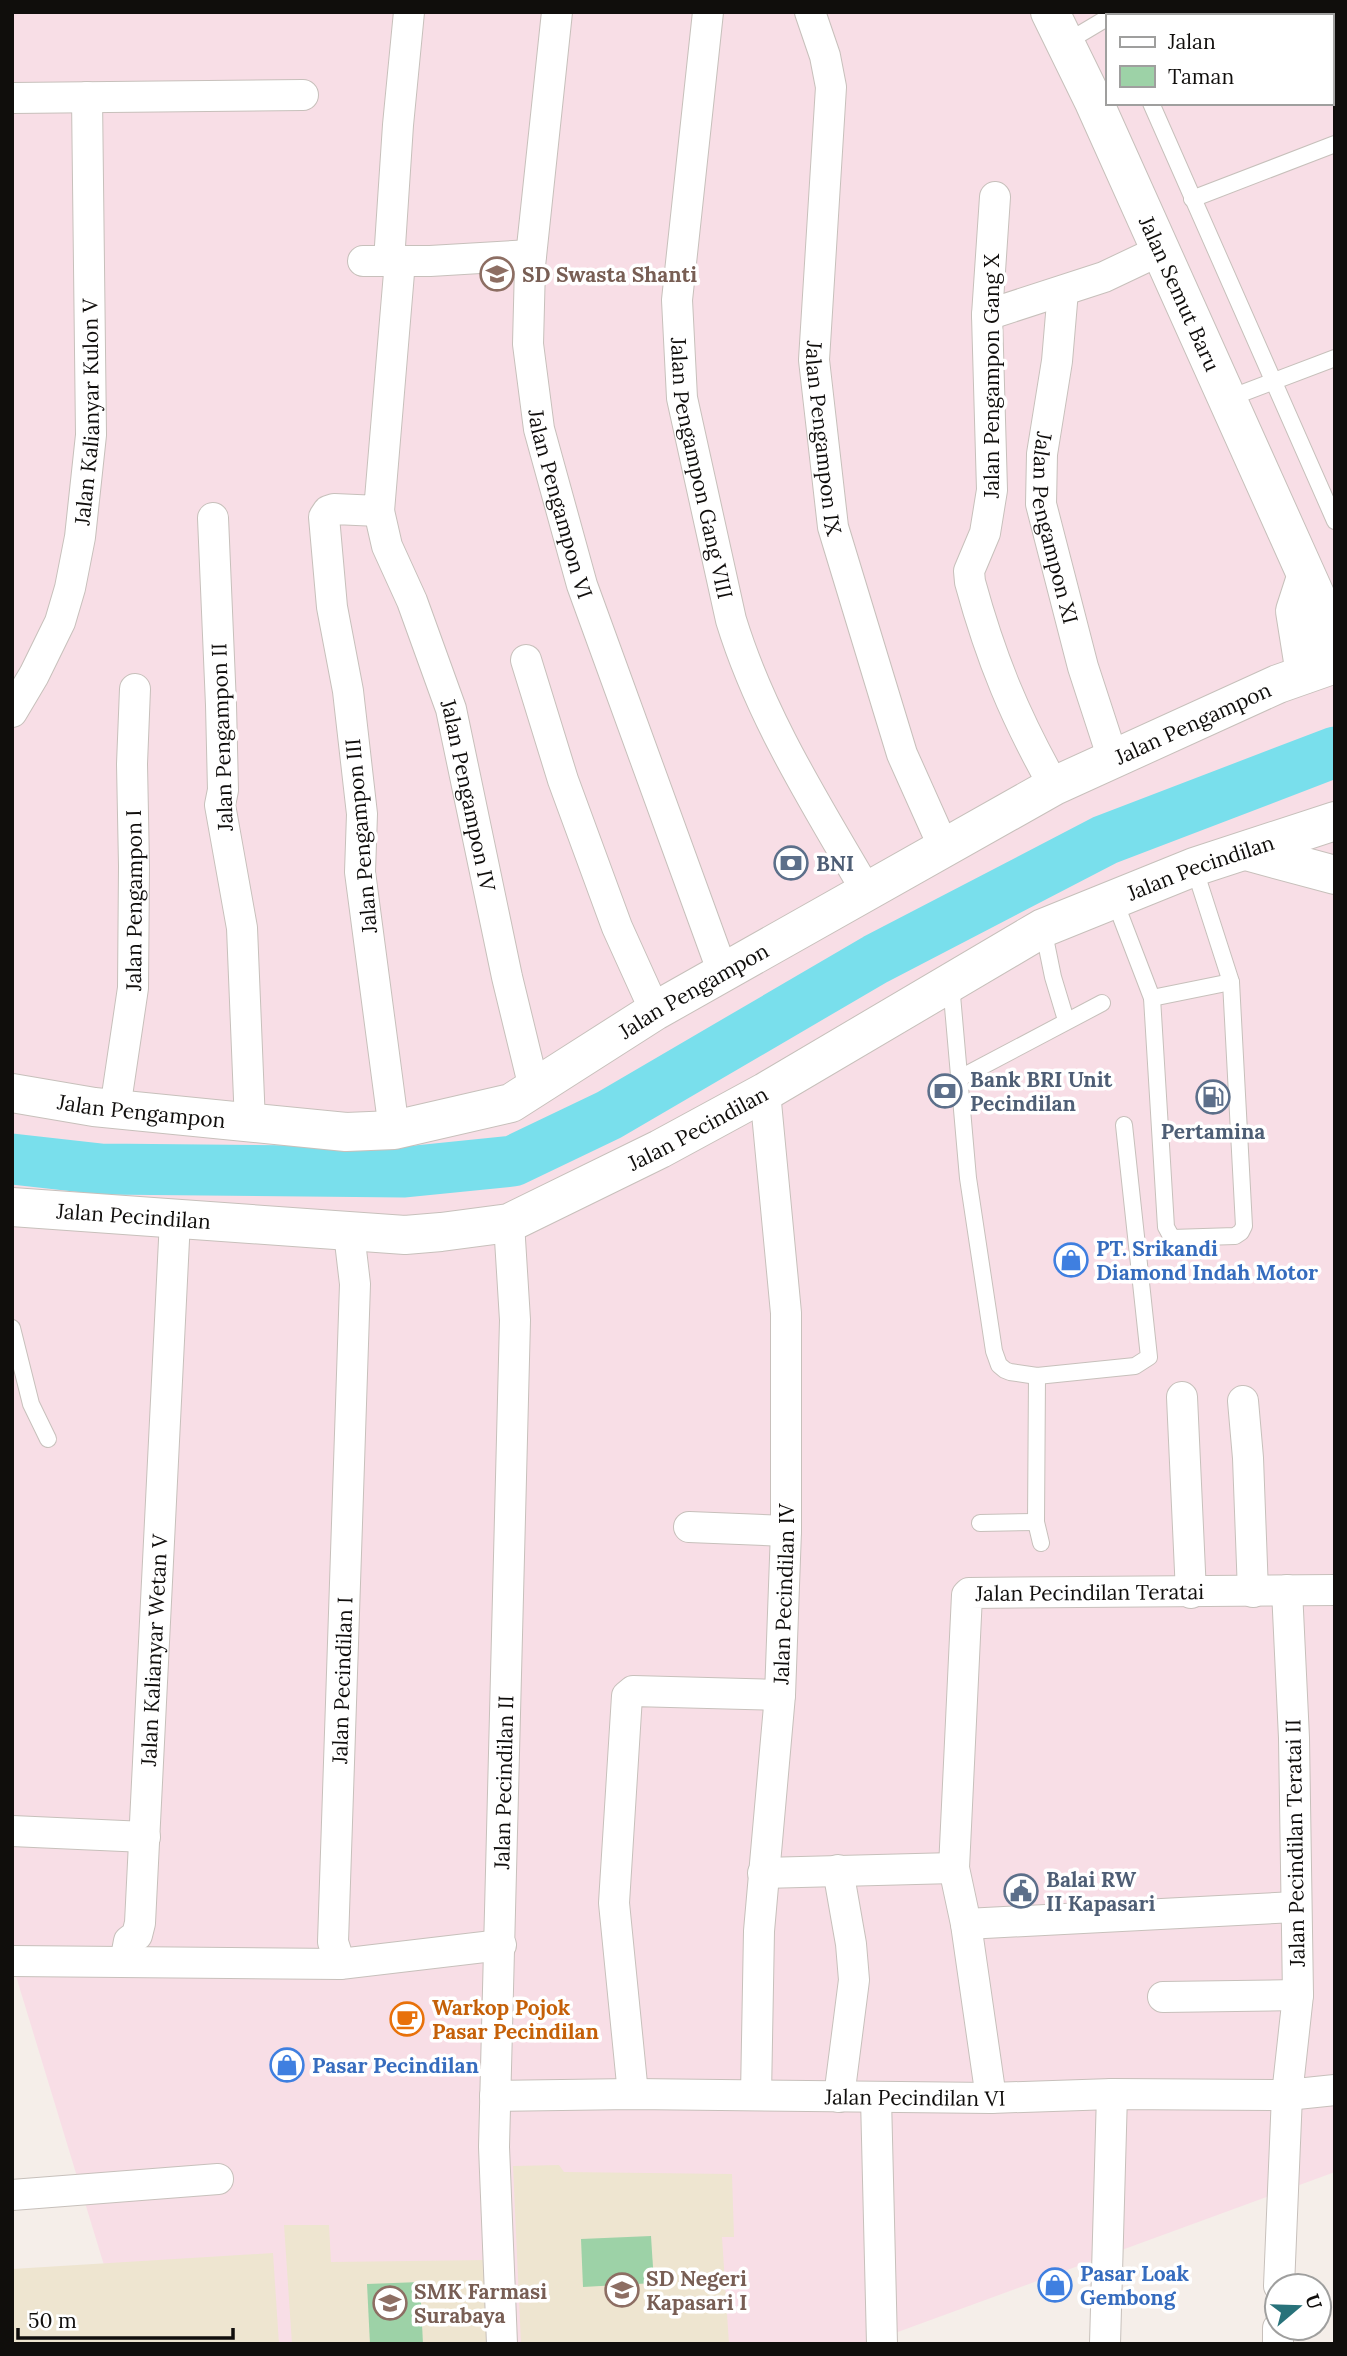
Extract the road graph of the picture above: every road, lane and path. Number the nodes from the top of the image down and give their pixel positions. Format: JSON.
{"nodes":[{"id":1,"x":409,"y":12,"type":"edge"},
{"id":2,"x":557,"y":12,"type":"edge"},
{"id":3,"x":708,"y":12,"type":"edge"},
{"id":4,"x":810,"y":12,"type":"edge"},
{"id":5,"x":1106,"y":17,"type":"edge"},
{"id":6,"x":1057,"y":28,"type":"edge"},
{"id":7,"x":303,"y":95,"type":"dead end"},
{"id":8,"x":88,"y":97,"type":"junction"},
{"id":9,"x":12,"y":98,"type":"edge"},
{"id":10,"x":1153,"y":105,"type":"edge"},
{"id":11,"x":1335,"y":144,"type":"edge"},
{"id":12,"x":995,"y":197,"type":"dead end"},
{"id":13,"x":1192,"y":198,"type":"junction"},
{"id":14,"x":1161,"y":250,"type":"junction"},
{"id":15,"x":531,"y":255,"type":"junction"},
{"id":16,"x":384,"y":261,"type":"junction"},
{"id":17,"x":1063,"y":291,"type":"junction"},
{"id":18,"x":987,"y":315,"type":"junction"},
{"id":19,"x":1335,"y":358,"type":"edge"},
{"id":20,"x":1273,"y":383,"type":"junction"},
{"id":21,"x":1227,"y":399,"type":"junction"},
{"id":22,"x":379,"y":511,"type":"junction"},
{"id":23,"x":212,"y":518,"type":"dead end"},
{"id":24,"x":1335,"y":521,"type":"edge"},
{"id":25,"x":1306,"y":577,"type":"junction"},
{"id":26,"x":1335,"y":639,"type":"edge"},
{"id":27,"x":526,"y":660,"type":"dead end"},
{"id":28,"x":1320,"y":669,"type":"edge"},
{"id":29,"x":135,"y":689,"type":"dead end"},
{"id":30,"x":12,"y":712,"type":"edge"},
{"id":31,"x":1113,"y":759,"type":"junction"},
{"id":32,"x":1054,"y":786,"type":"junction"},
{"id":33,"x":1335,"y":821,"type":"edge"},
{"id":34,"x":944,"y":848,"type":"junction"},
{"id":35,"x":1247,"y":851,"type":"junction"},
{"id":36,"x":1194,"y":867,"type":"junction"},
{"id":37,"x":1335,"y":875,"type":"edge"},
{"id":38,"x":867,"y":892,"type":"junction"},
{"id":39,"x":1114,"y":899,"type":"junction"},
{"id":40,"x":1043,"y":928,"type":"junction"},
{"id":41,"x":723,"y":973,"type":"junction"},
{"id":42,"x":951,"y":981,"type":"junction"},
{"id":43,"x":1231,"y":982,"type":"junction"},
{"id":44,"x":1152,"y":998,"type":"junction"},
{"id":45,"x":1101,"y":1003,"type":"dead end"},
{"id":46,"x":655,"y":1011,"type":"junction"},
{"id":47,"x":1066,"y":1020,"type":"junction"},
{"id":48,"x":960,"y":1078,"type":"junction"},
{"id":49,"x":534,"y":1088,"type":"junction"},
{"id":50,"x":765,"y":1092,"type":"junction"},
{"id":51,"x":12,"y":1093,"type":"edge"},
{"id":52,"x":115,"y":1109,"type":"junction"},
{"id":53,"x":250,"y":1123,"type":"junction"},
{"id":54,"x":1125,"y":1125,"type":"dead end"},
{"id":55,"x":394,"y":1130,"type":"junction"},
{"id":56,"x":12,"y":1207,"type":"edge"},
{"id":57,"x":175,"y":1220,"type":"junction"},
{"id":58,"x":509,"y":1223,"type":"junction"},
{"id":59,"x":349,"y":1233,"type":"junction"},
{"id":60,"x":12,"y":1328,"type":"edge"},
{"id":61,"x":1037,"y":1376,"type":"junction"},
{"id":62,"x":1182,"y":1397,"type":"dead end"},
{"id":63,"x":1243,"y":1401,"type":"dead end"},
{"id":64,"x":48,"y":1439,"type":"dead end"},
{"id":65,"x":1036,"y":1522,"type":"junction"},
{"id":66,"x":980,"y":1523,"type":"dead end"},
{"id":67,"x":689,"y":1527,"type":"dead end"},
{"id":68,"x":786,"y":1531,"type":"junction"},
{"id":69,"x":1041,"y":1543,"type":"dead end"},
{"id":70,"x":1287,"y":1590,"type":"junction"},
{"id":71,"x":1335,"y":1590,"type":"edge"},
{"id":72,"x":1253,"y":1592,"type":"junction"},
{"id":73,"x":1191,"y":1593,"type":"junction"},
{"id":74,"x":780,"y":1695,"type":"junction"},
{"id":75,"x":12,"y":1831,"type":"edge"},
{"id":76,"x":145,"y":1837,"type":"junction"},
{"id":77,"x":954,"y":1868,"type":"junction"},
{"id":78,"x":838,"y":1870,"type":"junction"},
{"id":79,"x":763,"y":1873,"type":"junction"},
{"id":80,"x":1295,"y":1907,"type":"junction"},
{"id":81,"x":966,"y":1924,"type":"junction"},
{"id":82,"x":500,"y":1945,"type":"junction"},
{"id":83,"x":12,"y":1961,"type":"edge"},
{"id":84,"x":125,"y":1962,"type":"junction"},
{"id":85,"x":340,"y":1964,"type":"junction"},
{"id":86,"x":1298,"y":1995,"type":"junction"},
{"id":87,"x":1163,"y":1997,"type":"dead end"},
{"id":88,"x":1335,"y":2090,"type":"edge"},
{"id":89,"x":633,"y":2094,"type":"junction"},
{"id":90,"x":1112,"y":2094,"type":"junction"},
{"id":91,"x":756,"y":2095,"type":"junction"},
{"id":92,"x":1287,"y":2095,"type":"junction"},
{"id":93,"x":495,"y":2096,"type":"junction"},
{"id":94,"x":839,"y":2097,"type":"junction"},
{"id":95,"x":876,"y":2098,"type":"junction"},
{"id":96,"x":991,"y":2098,"type":"junction"},
{"id":97,"x":218,"y":2179,"type":"dead end"},
{"id":98,"x":12,"y":2195,"type":"edge"},
{"id":99,"x":1280,"y":2272,"type":"edge"},
{"id":100,"x":502,"y":2344,"type":"edge"},
{"id":101,"x":882,"y":2344,"type":"edge"},
{"id":102,"x":1105,"y":2344,"type":"edge"}],
"edges":[{"from":1,"to":16,"type":"street","name":"Jalan Pengampon IV"},
{"from":2,"to":15,"type":"street","name":"Jalan Pengampon VI"},
{"from":3,"to":38,"type":"street","name":"Jalan Pengampon Gang VIII"},
{"from":4,"to":34,"type":"street","name":"Jalan Pengampon IX"},
{"from":5,"to":6,"type":"lane"},
{"from":6,"to":14,"type":"main road","name":"Jalan Semut Baru"},
{"from":7,"to":8,"type":"street"},
{"from":8,"to":9,"type":"street"},
{"from":8,"to":30,"type":"street","name":"Jalan Kalianyar Kulon V"},
{"from":10,"to":13,"type":"lane"},
{"from":11,"to":13,"type":"lane"},
{"from":12,"to":18,"type":"street","name":"Jalan Pengampon Gang X"},
{"from":13,"to":20,"type":"lane"},
{"from":14,"to":17,"type":"street"},
{"from":14,"to":21,"type":"main road","name":"Jalan Semut Baru"},
{"from":15,"to":16,"type":"street"},
{"from":15,"to":41,"type":"street","name":"Jalan Pengampon VI"},
{"from":16,"to":22,"type":"street","name":"Jalan Pengampon IV"},
{"from":17,"to":18,"type":"street"},
{"from":17,"to":31,"type":"street","name":"Jalan Pengampon XI"},
{"from":18,"to":32,"type":"street","name":"Jalan Pengampon Gang X"},
{"from":19,"to":20,"type":"lane"},
{"from":20,"to":21,"type":"lane"},
{"from":20,"to":24,"type":"lane"},
{"from":21,"to":25,"type":"main road","name":"Jalan Semut Baru"},
{"from":22,"to":49,"type":"street","name":"Jalan Pengampon IV"},
{"from":22,"to":55,"type":"street","name":"Jalan Pengampon III"},
{"from":23,"to":53,"type":"street","name":"Jalan Pengampon II"},
{"from":25,"to":26,"type":"main road","name":"Jalan Semut Baru"},
{"from":25,"to":28,"type":"main road"},
{"from":27,"to":46,"type":"street"},
{"from":28,"to":31,"type":"main road","name":"Jalan Pengampon"},
{"from":29,"to":52,"type":"street","name":"Jalan Pengampon I"},
{"from":31,"to":32,"type":"main road","name":"Jalan Pengampon"},
{"from":32,"to":34,"type":"main road","name":"Jalan Pengampon"},
{"from":33,"to":35,"type":"main road","name":"Jalan Pecindilan"},
{"from":34,"to":38,"type":"main road","name":"Jalan Pengampon"},
{"from":35,"to":36,"type":"main road","name":"Jalan Pecindilan"},
{"from":35,"to":37,"type":"main road"},
{"from":36,"to":39,"type":"main road","name":"Jalan Pecindilan"},
{"from":36,"to":43,"type":"lane"},
{"from":38,"to":41,"type":"main road","name":"Jalan Pengampon"},
{"from":39,"to":40,"type":"main road","name":"Jalan Pecindilan"},
{"from":39,"to":44,"type":"lane"},
{"from":40,"to":42,"type":"main road","name":"Jalan Pecindilan"},
{"from":40,"to":47,"type":"lane"},
{"from":41,"to":46,"type":"main road","name":"Jalan Pengampon"},
{"from":42,"to":48,"type":"lane"},
{"from":42,"to":50,"type":"main road","name":"Jalan Pecindilan"},
{"from":43,"to":44,"type":"lane"},
{"from":43,"to":44,"type":"lane"},
{"from":45,"to":47,"type":"lane"},
{"from":46,"to":49,"type":"main road","name":"Jalan Pengampon"},
{"from":47,"to":48,"type":"lane"},
{"from":48,"to":61,"type":"lane"},
{"from":49,"to":55,"type":"main road","name":"Jalan Pengampon"},
{"from":50,"to":58,"type":"main road","name":"Jalan Pecindilan"},
{"from":50,"to":68,"type":"street","name":"Jalan Pecindilan IV"},
{"from":51,"to":52,"type":"main road","name":"Jalan Pengampon"},
{"from":52,"to":53,"type":"main road","name":"Jalan Pengampon"},
{"from":53,"to":55,"type":"main road","name":"Jalan Pengampon"},
{"from":54,"to":61,"type":"lane"},
{"from":56,"to":57,"type":"main road","name":"Jalan Pecindilan"},
{"from":57,"to":59,"type":"main road","name":"Jalan Pecindilan"},
{"from":57,"to":76,"type":"street","name":"Jalan Kalianyar Wetan V"},
{"from":58,"to":59,"type":"main road","name":"Jalan Pecindilan"},
{"from":58,"to":82,"type":"street","name":"Jalan Pecindilan II"},
{"from":59,"to":85,"type":"street","name":"Jalan Pecindilan I"},
{"from":60,"to":64,"type":"lane"},
{"from":61,"to":65,"type":"lane"},
{"from":62,"to":73,"type":"street"},
{"from":63,"to":72,"type":"street"},
{"from":65,"to":66,"type":"lane"},
{"from":65,"to":69,"type":"lane"},
{"from":67,"to":68,"type":"street"},
{"from":68,"to":74,"type":"street","name":"Jalan Pecindilan IV"},
{"from":70,"to":71,"type":"street","name":"Jalan Pecindilan Teratai"},
{"from":70,"to":72,"type":"street","name":"Jalan Pecindilan Teratai"},
{"from":70,"to":80,"type":"street","name":"Jalan Pecindilan Teratai II"},
{"from":72,"to":73,"type":"street","name":"Jalan Pecindilan Teratai"},
{"from":73,"to":77,"type":"street","name":"Jalan Pecindilan Teratai"},
{"from":74,"to":79,"type":"street","name":"Jalan Pecindilan IV"},
{"from":74,"to":89,"type":"street"},
{"from":75,"to":76,"type":"street"},
{"from":76,"to":84,"type":"street","name":"Jalan Kalianyar Wetan V"},
{"from":77,"to":78,"type":"street"},
{"from":77,"to":81,"type":"street","name":"Jalan Pecindilan Teratai"},
{"from":78,"to":79,"type":"street"},
{"from":78,"to":94,"type":"street"},
{"from":79,"to":91,"type":"street","name":"Jalan Pecindilan IV"},
{"from":80,"to":81,"type":"street"},
{"from":80,"to":86,"type":"street","name":"Jalan Pecindilan Teratai II"},
{"from":81,"to":96,"type":"street","name":"Jalan Pecindilan Teratai"},
{"from":82,"to":85,"type":"street"},
{"from":82,"to":93,"type":"street","name":"Jalan Pecindilan II"},
{"from":83,"to":84,"type":"street"},
{"from":84,"to":85,"type":"street"},
{"from":86,"to":87,"type":"street"},
{"from":86,"to":92,"type":"street","name":"Jalan Pecindilan Teratai II"},
{"from":88,"to":92,"type":"street","name":"Jalan Pecindilan VI"},
{"from":89,"to":91,"type":"street","name":"Jalan Pecindilan VI"},
{"from":89,"to":93,"type":"street","name":"Jalan Pecindilan VI"},
{"from":90,"to":92,"type":"street","name":"Jalan Pecindilan VI"},
{"from":90,"to":96,"type":"street","name":"Jalan Pecindilan VI"},
{"from":90,"to":102,"type":"street"},
{"from":91,"to":94,"type":"street","name":"Jalan Pecindilan VI"},
{"from":92,"to":99,"type":"street","name":"Jalan Pecindilan Teratai II"},
{"from":93,"to":100,"type":"street","name":"Jalan Pecindilan II"},
{"from":94,"to":95,"type":"street","name":"Jalan Pecindilan VI"},
{"from":95,"to":96,"type":"street","name":"Jalan Pecindilan VI"},
{"from":95,"to":101,"type":"street"},
{"from":97,"to":98,"type":"street"}]}
